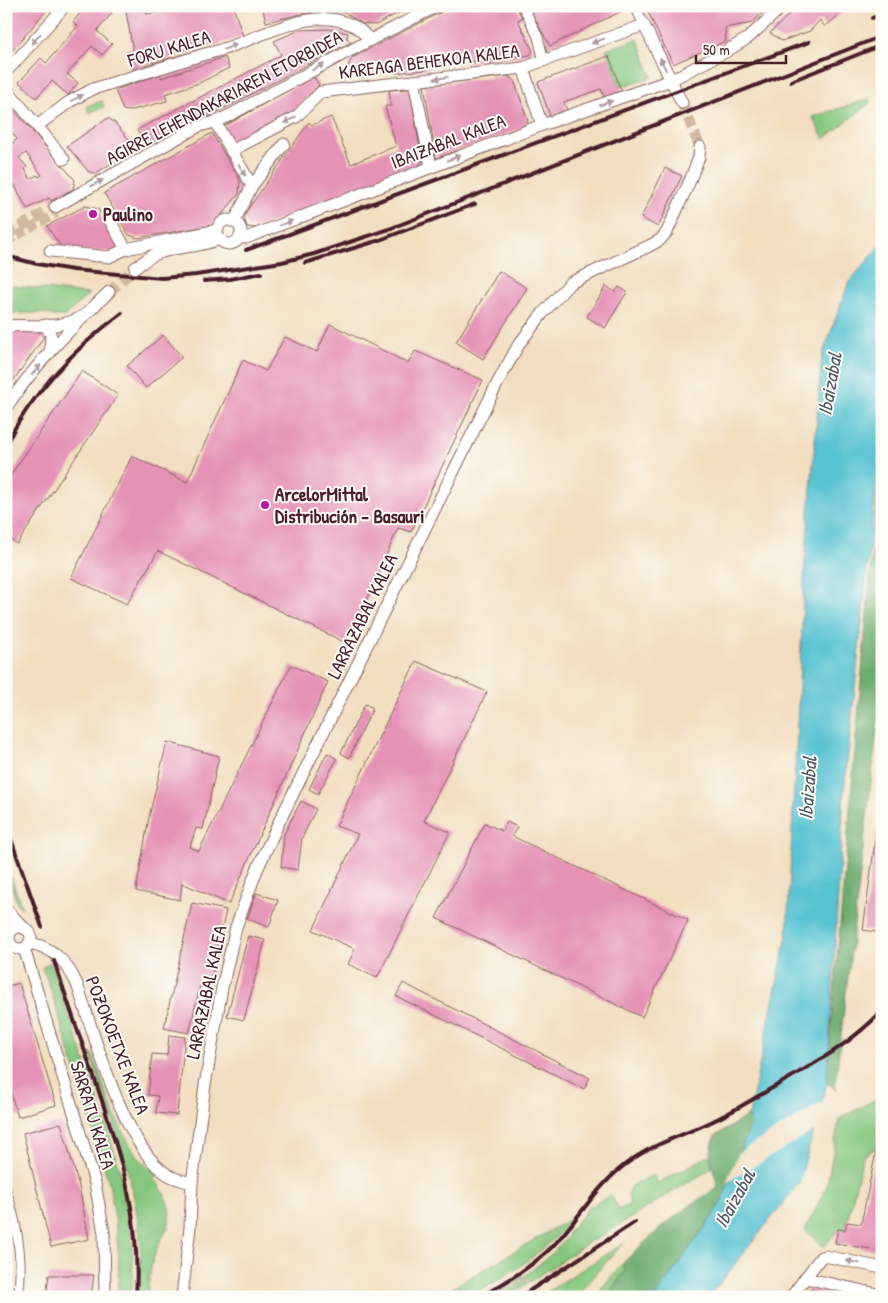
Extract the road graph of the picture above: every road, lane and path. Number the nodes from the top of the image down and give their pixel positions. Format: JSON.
{"nodes":[{"id":1,"x":65,"y":6,"type":"edge"},
{"id":2,"x":437,"y":6,"type":"edge"},
{"id":3,"x":523,"y":6,"type":"edge"},
{"id":4,"x":635,"y":6,"type":"edge"},
{"id":5,"x":783,"y":6,"type":"edge"},
{"id":6,"x":644,"y":25,"type":"junction"},
{"id":7,"x":370,"y":40,"type":"junction"},
{"id":8,"x":544,"y":61,"type":"junction"},
{"id":9,"x":523,"y":68,"type":"junction"},
{"id":10,"x":6,"y":72,"type":"edge"},
{"id":11,"x":671,"y":80,"type":"junction"},
{"id":12,"x":414,"y":81,"type":"junction"},
{"id":13,"x":6,"y":88,"type":"edge"},
{"id":14,"x":682,"y":103,"type":"tunnel mouth"},
{"id":15,"x":215,"y":122,"type":"junction"},
{"id":16,"x":542,"y":125,"type":"junction"},
{"id":17,"x":37,"y":126,"type":"junction"},
{"id":18,"x":284,"y":144,"type":"dead end"},
{"id":19,"x":700,"y":147,"type":"tunnel mouth"},
{"id":20,"x":231,"y":151,"type":"junction"},
{"id":21,"x":64,"y":159,"type":"dead end"},
{"id":22,"x":431,"y":167,"type":"junction"},
{"id":23,"x":252,"y":186,"type":"junction"},
{"id":24,"x":54,"y":207,"type":"tunnel mouth"},
{"id":25,"x":108,"y":217,"type":"dead end"},
{"id":26,"x":234,"y":222,"type":"junction"},
{"id":27,"x":219,"y":235,"type":"junction"},
{"id":28,"x":240,"y":237,"type":"junction"},
{"id":29,"x":126,"y":249,"type":"junction"},
{"id":30,"x":50,"y":251,"type":"dead end"},
{"id":31,"x":135,"y":268,"type":"tunnel mouth"},
{"id":32,"x":109,"y":292,"type":"tunnel mouth"},
{"id":33,"x":87,"y":314,"type":"junction"},
{"id":34,"x":46,"y":325,"type":"junction"},
{"id":35,"x":6,"y":326,"type":"edge"},
{"id":36,"x":50,"y":353,"type":"junction"},
{"id":37,"x":6,"y":408,"type":"edge"},
{"id":38,"x":6,"y":909,"type":"edge"},
{"id":39,"x":6,"y":918,"type":"edge"},
{"id":40,"x":25,"y":929,"type":"junction"},
{"id":41,"x":9,"y":938,"type":"edge"},
{"id":42,"x":27,"y":945,"type":"junction"},
{"id":43,"x":192,"y":1183,"type":"junction"},
{"id":44,"x":6,"y":1190,"type":"edge"},
{"id":45,"x":882,"y":1268,"type":"edge"},
{"id":46,"x":805,"y":1278,"type":"junction"},
{"id":47,"x":882,"y":1295,"type":"edge"},
{"id":48,"x":18,"y":1297,"type":"edge"},
{"id":49,"x":105,"y":1297,"type":"edge"},
{"id":50,"x":182,"y":1297,"type":"edge"},
{"id":51,"x":791,"y":1297,"type":"edge"}],
"edges":[{"from":1,"to":10,"type":"street","one_way":true},
{"from":2,"to":7,"type":"street","name":"AGIRRE LEHENDAKARIAREN ETORBIDEA"},
{"from":3,"to":8,"type":"street"},
{"from":4,"to":6,"type":"street"},
{"from":5,"to":11,"type":"street","name":"IBAIZABAL KALEA"},
{"from":6,"to":8,"type":"street","name":"KAREAGA BEHEKOA KALEA","one_way":true},
{"from":11,"to":6,"type":"street","one_way":true},
{"from":15,"to":7,"type":"street","name":"AGIRRE LEHENDAKARIAREN ETORBIDEA","one_way":true},
{"from":17,"to":7,"type":"street","name":"FORU KALEA","one_way":true},
{"from":8,"to":9,"type":"street","name":"KAREAGA BEHEKOA KALEA"},
{"from":9,"to":12,"type":"street","name":"KAREAGA BEHEKOA KALEA","one_way":true},
{"from":9,"to":16,"type":"street"},
{"from":11,"to":14,"type":"street"},
{"from":16,"to":11,"type":"street","name":"IBAIZABAL KALEA","one_way":true},
{"from":12,"to":20,"type":"street","name":"KAREAGA BEHEKOA KALEA","one_way":true},
{"from":12,"to":22,"type":"street"},
{"from":13,"to":17,"type":"street"},
{"from":15,"to":20,"type":"street"},
{"from":24,"to":15,"type":"street","name":"AGIRRE LEHENDAKARIAREN ETORBIDEA","one_way":true},
{"from":22,"to":16,"type":"street","name":"IBAIZABAL KALEA","one_way":true},
{"from":17,"to":21,"type":"street"},
{"from":18,"to":23,"type":"street"},
{"from":19,"to":43,"type":"street","name":"LARRAZABAL KALEA"},
{"from":20,"to":23,"type":"street","one_way":true},
{"from":28,"to":22,"type":"street","name":"IBAIZABAL KALEA","one_way":true},
{"from":23,"to":26,"type":"street"},
{"from":25,"to":29,"type":"street"},
{"from":26,"to":27,"type":"street"},
{"from":26,"to":28,"type":"street"},
{"from":27,"to":28,"type":"street"},
{"from":27,"to":29,"type":"street"},
{"from":27,"to":31,"type":"street"},
{"from":29,"to":30,"type":"street"},
{"from":32,"to":33,"type":"street"},
{"from":33,"to":34,"type":"street"},
{"from":33,"to":36,"type":"street"},
{"from":34,"to":35,"type":"street"},
{"from":34,"to":36,"type":"street"},
{"from":37,"to":36,"type":"street","one_way":true},
{"from":38,"to":40,"type":"street"},
{"from":39,"to":41,"type":"street"},
{"from":40,"to":41,"type":"street"},
{"from":40,"to":42,"type":"street"},
{"from":41,"to":42,"type":"street"},
{"from":42,"to":43,"type":"street","name":"POZOKOETXE KALEA"},
{"from":42,"to":49,"type":"street","name":"SARRATU KALEA"},
{"from":43,"to":50,"type":"street","name":"LARRAZABAL KALEA"},
{"from":44,"to":48,"type":"street"},
{"from":45,"to":46,"type":"street","one_way":true},
{"from":46,"to":47,"type":"street"},
{"from":46,"to":51,"type":"street"}]}
